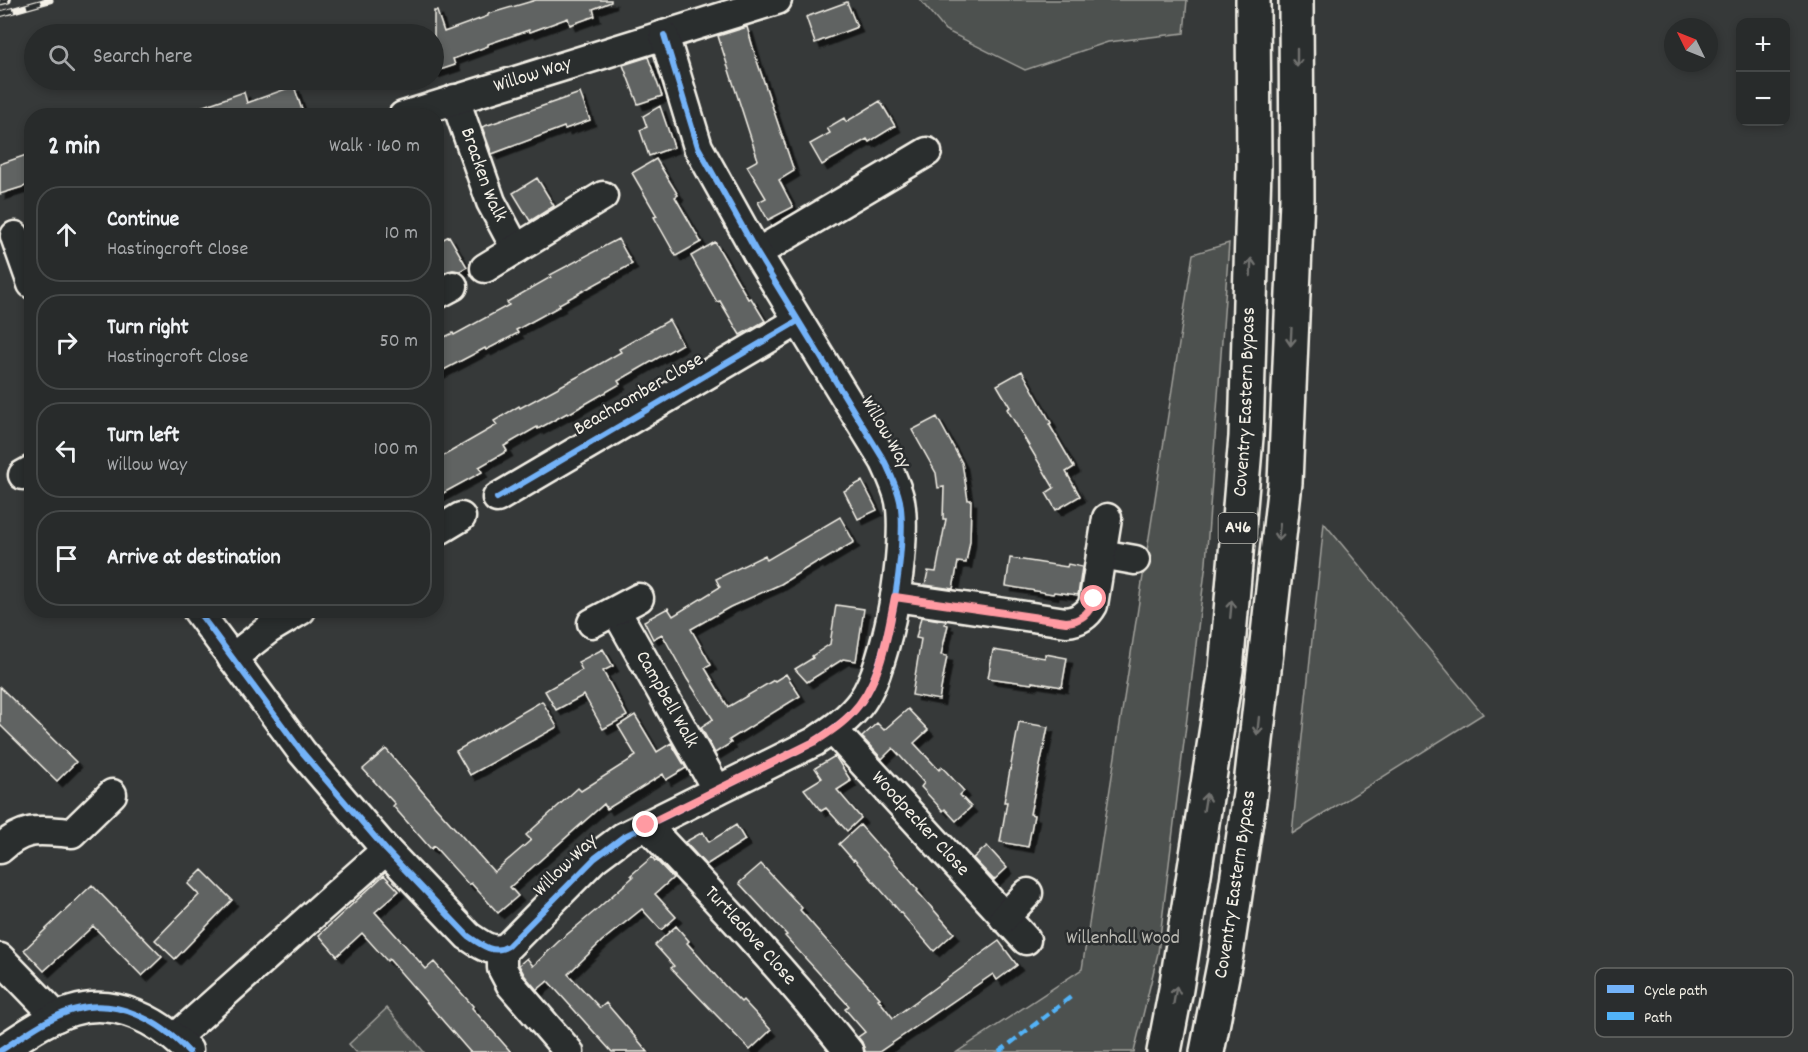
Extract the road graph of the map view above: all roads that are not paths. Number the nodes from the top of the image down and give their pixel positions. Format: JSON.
{"nodes":[{"id":1,"x":777,"y":0,"type":"edge"},
{"id":2,"x":1253,"y":0,"type":"edge"},
{"id":3,"x":1296,"y":0,"type":"edge"},
{"id":4,"x":664,"y":35,"type":"junction"},
{"id":5,"x":455,"y":99,"type":"junction"},
{"id":6,"x":427,"y":108,"type":"edge"},
{"id":7,"x":927,"y":152,"type":"dead end"},
{"id":8,"x":603,"y":196,"type":"dead end"},
{"id":9,"x":15,"y":236,"type":"edge"},
{"id":10,"x":516,"y":249,"type":"junction"},
{"id":11,"x":758,"y":253,"type":"junction"},
{"id":12,"x":24,"y":261,"type":"edge"},
{"id":13,"x":485,"y":268,"type":"dead end"},
{"id":14,"x":798,"y":321,"type":"junction"},
{"id":15,"x":497,"y":498,"type":"dead end"},
{"id":16,"x":461,"y":518,"type":"dead end"},
{"id":17,"x":1107,"y":518,"type":"dead end"},
{"id":18,"x":444,"y":528,"type":"edge"},
{"id":19,"x":1101,"y":554,"type":"junction"},
{"id":20,"x":1135,"y":560,"type":"dead end"},
{"id":21,"x":895,"y":597,"type":"junction"},
{"id":22,"x":616,"y":611,"type":"dead end"},
{"id":23,"x":203,"y":618,"type":"edge"},
{"id":24,"x":288,"y":618,"type":"edge"},
{"id":25,"x":232,"y":658,"type":"junction"},
{"id":26,"x":833,"y":730,"type":"junction"},
{"id":27,"x":717,"y":790,"type":"junction"},
{"id":28,"x":112,"y":794,"type":"dead end"},
{"id":29,"x":646,"y":825,"type":"junction"},
{"id":30,"x":1,"y":848,"type":"edge"},
{"id":31,"x":386,"y":850,"type":"junction"},
{"id":32,"x":1028,"y":893,"type":"dead end"},
{"id":33,"x":1004,"y":918,"type":"junction"},
{"id":34,"x":1026,"y":940,"type":"dead end"},
{"id":35,"x":502,"y":950,"type":"junction"},
{"id":36,"x":0,"y":958,"type":"edge"},
{"id":37,"x":57,"y":1017,"type":"junction"},
{"id":38,"x":182,"y":1045,"type":"edge"},
{"id":39,"x":0,"y":1051,"type":"edge"},
{"id":40,"x":569,"y":1052,"type":"edge"},
{"id":41,"x":849,"y":1052,"type":"edge"},
{"id":42,"x":1164,"y":1052,"type":"edge"},
{"id":43,"x":1207,"y":1052,"type":"edge"}],
"edges":[{"from":1,"to":4,"type":"street","name":"Willow Way"},
{"from":42,"to":2,"type":"highway","name":"Coventry Eastern Bypass","number":"A46","one_way":true},
{"from":3,"to":43,"type":"highway","name":"Coventry Eastern Bypass","number":"A46","one_way":true},
{"from":4,"to":5,"type":"street","name":"Willow Way"},
{"from":4,"to":11,"type":"street","name":"Willow Way"},
{"from":5,"to":6,"type":"street","name":"Willow Way"},
{"from":5,"to":10,"type":"street","name":"Bracken Walk"},
{"from":7,"to":11,"type":"street"},
{"from":8,"to":10,"type":"street","name":"Bracken Walk"},
{"from":9,"to":12,"type":"street"},
{"from":10,"to":13,"type":"street","name":"Bracken Walk"},
{"from":11,"to":14,"type":"street","name":"Willow Way"},
{"from":14,"to":15,"type":"street","name":"Beachcomber Close"},
{"from":14,"to":21,"type":"street","name":"Willow Way"},
{"from":16,"to":18,"type":"street"},
{"from":17,"to":19,"type":"street"},
{"from":19,"to":20,"type":"street"},
{"from":19,"to":21,"type":"street"},
{"from":21,"to":26,"type":"street","name":"Willow Way"},
{"from":22,"to":27,"type":"street","name":"Campbell Walk"},
{"from":23,"to":25,"type":"street"},
{"from":24,"to":25,"type":"street"},
{"from":25,"to":31,"type":"street"},
{"from":26,"to":27,"type":"street","name":"Willow Way"},
{"from":26,"to":33,"type":"street","name":"Woodpecker Close"},
{"from":27,"to":29,"type":"street","name":"Willow Way"},
{"from":28,"to":30,"type":"street"},
{"from":29,"to":35,"type":"street","name":"Willow Way"},
{"from":29,"to":41,"type":"street","name":"Turtledove Close"},
{"from":31,"to":35,"type":"street"},
{"from":31,"to":38,"type":"street"},
{"from":32,"to":33,"type":"street"},
{"from":33,"to":34,"type":"street","name":"Woodpecker Close"},
{"from":35,"to":40,"type":"street"},
{"from":36,"to":37,"type":"street"},
{"from":37,"to":38,"type":"street"},
{"from":37,"to":39,"type":"street"}]}
